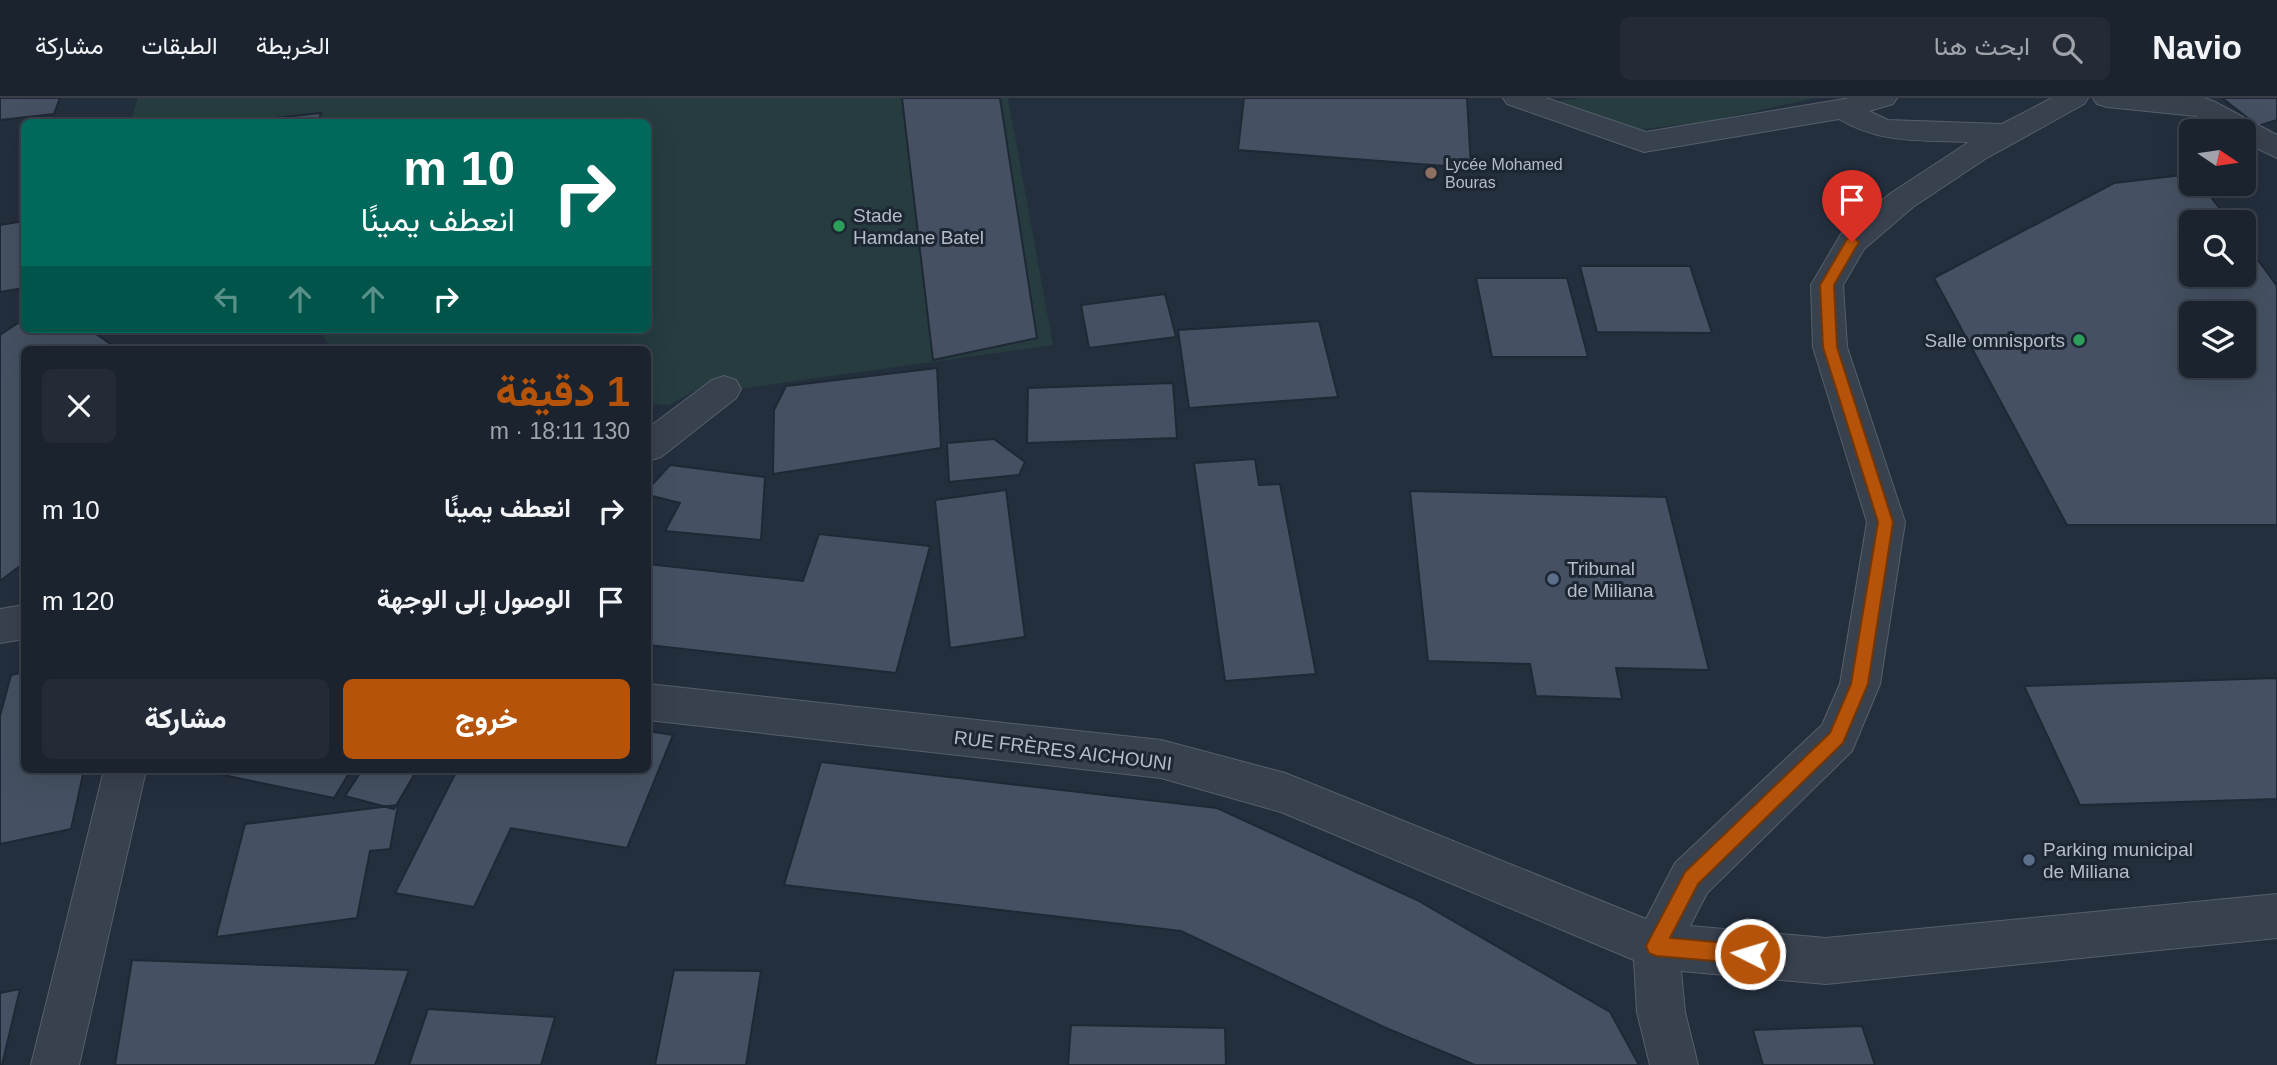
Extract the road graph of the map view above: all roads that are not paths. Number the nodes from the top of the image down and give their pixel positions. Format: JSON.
{"nodes":[{"id":1,"x":1517,"y":98,"type":"edge"},
{"id":2,"x":1883,"y":98,"type":"edge"},
{"id":3,"x":2074,"y":98,"type":"edge"},
{"id":4,"x":2107,"y":98,"type":"edge"},
{"id":5,"x":1844,"y":109,"type":"junction"},
{"id":6,"x":2007,"y":134,"type":"junction"},
{"id":7,"x":2277,"y":148,"type":"edge"},
{"id":8,"x":724,"y":388,"type":"dead end"},
{"id":9,"x":651,"y":445,"type":"edge"},
{"id":10,"x":21,"y":622,"type":"edge"},
{"id":11,"x":0,"y":626,"type":"edge"},
{"id":12,"x":651,"y":702,"type":"edge"},
{"id":13,"x":124,"y":773,"type":"edge"},
{"id":14,"x":2277,"y":916,"type":"edge"},
{"id":15,"x":1656,"y":946,"type":"junction"},
{"id":16,"x":55,"y":1065,"type":"edge"},
{"id":17,"x":1674,"y":1065,"type":"edge"}],
"edges":[{"from":1,"to":5,"type":"street"},
{"from":2,"to":5,"type":"street"},
{"from":3,"to":6,"type":"street"},
{"from":4,"to":7,"type":"street"},
{"from":5,"to":6,"type":"street"},
{"from":6,"to":15,"type":"street"},
{"from":8,"to":9,"type":"street"},
{"from":10,"to":11,"type":"street"},
{"from":12,"to":15,"type":"street","name":"RUE FRÈRES AICHOUNI"},
{"from":13,"to":16,"type":"street"},
{"from":14,"to":15,"type":"street","name":"RUE FRÈRES AICHOUNI"},
{"from":15,"to":17,"type":"street"}]}
